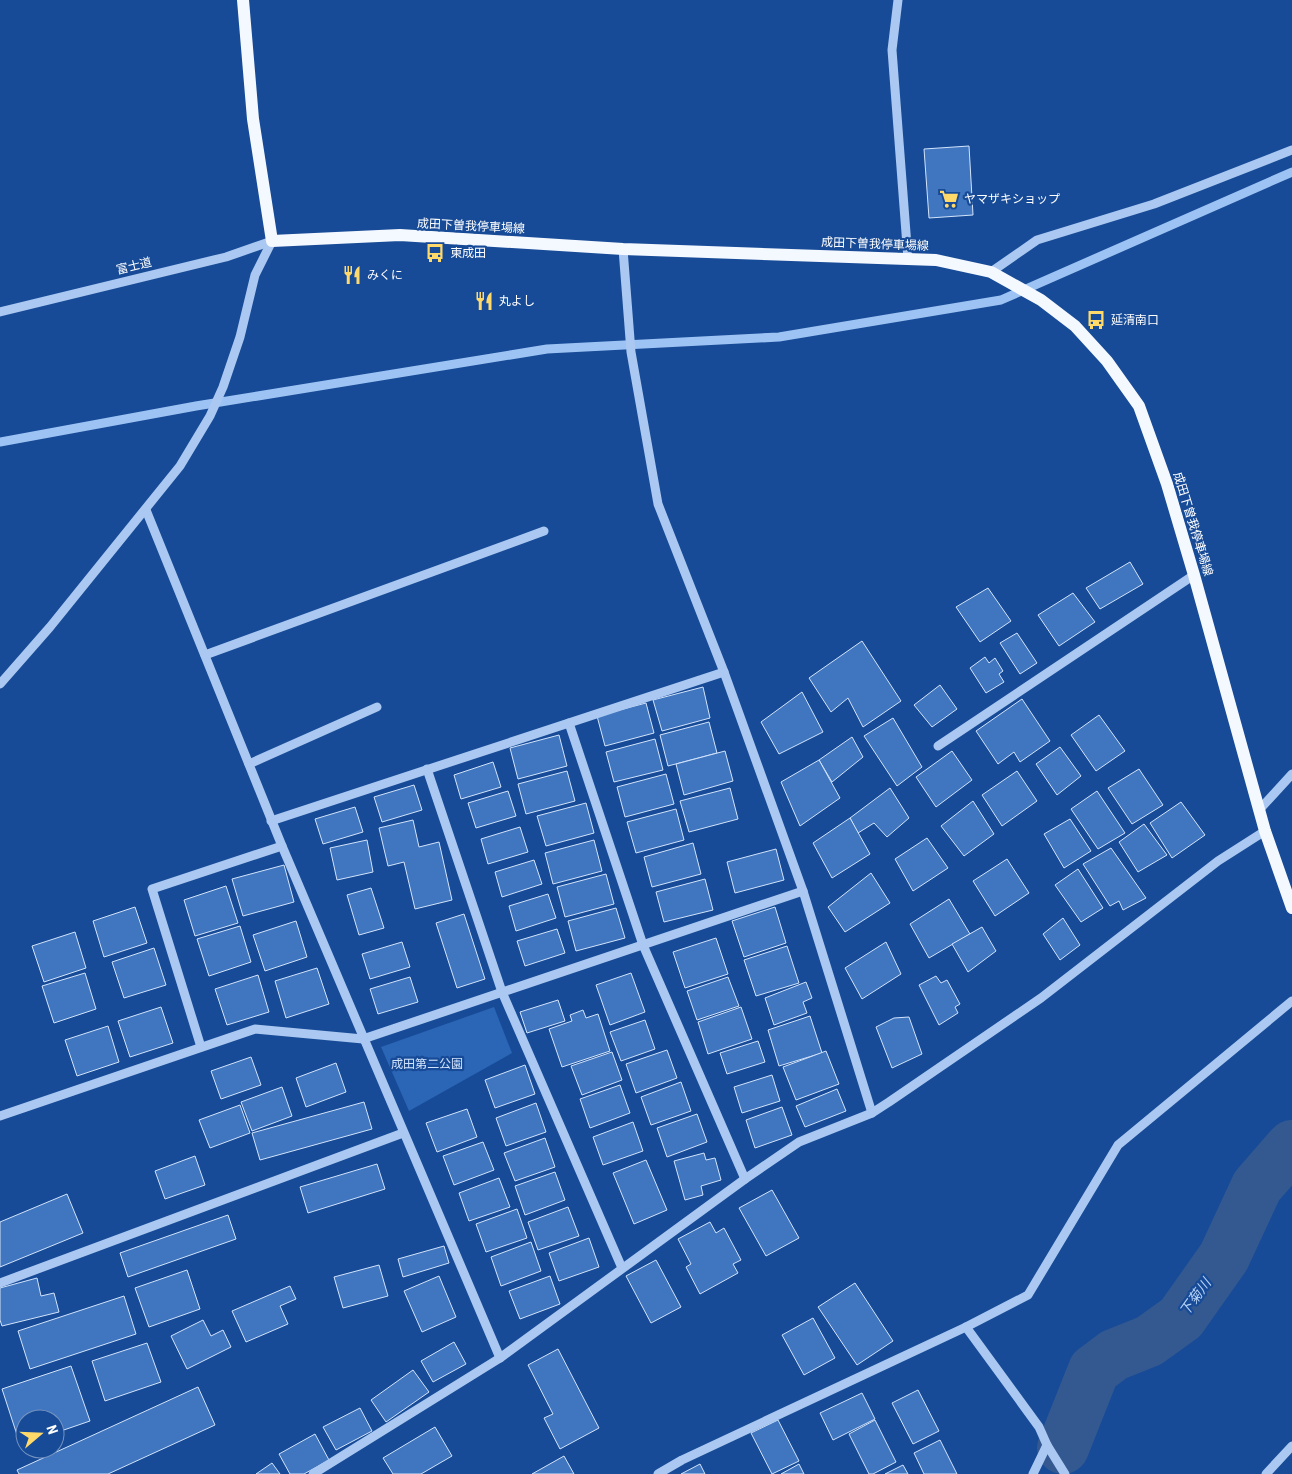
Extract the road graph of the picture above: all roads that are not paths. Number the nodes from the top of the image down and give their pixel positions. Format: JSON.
{"nodes":[{"id":1,"x":242,"y":0,"type":"edge"},
{"id":2,"x":898,"y":0,"type":"edge"},
{"id":3,"x":1292,"y":150,"type":"edge"},
{"id":4,"x":272,"y":241,"type":"junction"},
{"id":5,"x":622,"y":249,"type":"junction"},
{"id":6,"x":908,"y":259,"type":"junction"},
{"id":7,"x":991,"y":272,"type":"junction"},
{"id":8,"x":0,"y":312,"type":"edge"},
{"id":9,"x":146,"y":510,"type":"junction"},
{"id":10,"x":544,"y":531,"type":"dead end"},
{"id":11,"x":1194,"y":575,"type":"junction"},
{"id":12,"x":205,"y":655,"type":"junction"},
{"id":13,"x":724,"y":672,"type":"junction"},
{"id":14,"x":0,"y":684,"type":"edge"},
{"id":15,"x":377,"y":708,"type":"dead end"},
{"id":16,"x":569,"y":723,"type":"junction"},
{"id":17,"x":938,"y":746,"type":"dead end"},
{"id":18,"x":249,"y":764,"type":"junction"},
{"id":19,"x":427,"y":769,"type":"junction"},
{"id":20,"x":1292,"y":774,"type":"edge"},
{"id":21,"x":1260,"y":809,"type":"junction"},
{"id":22,"x":272,"y":820,"type":"junction"},
{"id":23,"x":1265,"y":831,"type":"junction"},
{"id":24,"x":282,"y":846,"type":"junction"},
{"id":25,"x":804,"y":891,"type":"junction"},
{"id":26,"x":1292,"y":908,"type":"edge"},
{"id":27,"x":643,"y":945,"type":"junction"},
{"id":28,"x":502,"y":992,"type":"junction"},
{"id":29,"x":1292,"y":1001,"type":"edge"},
{"id":30,"x":363,"y":1039,"type":"junction"},
{"id":31,"x":201,"y":1047,"type":"junction"},
{"id":32,"x":872,"y":1113,"type":"junction"},
{"id":33,"x":0,"y":1116,"type":"edge"},
{"id":34,"x":403,"y":1133,"type":"junction"},
{"id":35,"x":745,"y":1178,"type":"junction"},
{"id":36,"x":622,"y":1268,"type":"junction"},
{"id":37,"x":0,"y":1283,"type":"edge"},
{"id":38,"x":966,"y":1327,"type":"junction"},
{"id":39,"x":500,"y":1358,"type":"junction"},
{"id":40,"x":1047,"y":1445,"type":"junction"},
{"id":41,"x":1292,"y":1446,"type":"edge"},
{"id":42,"x":313,"y":1474,"type":"edge"},
{"id":43,"x":658,"y":1474,"type":"edge"},
{"id":44,"x":1033,"y":1474,"type":"edge"},
{"id":45,"x":1065,"y":1474,"type":"edge"},
{"id":46,"x":1266,"y":1474,"type":"edge"}],
"edges":[{"from":1,"to":4,"type":"main road"},
{"from":2,"to":6,"type":"street"},
{"from":3,"to":7,"type":"street"},
{"from":4,"to":5,"type":"main road","name":"成田下曽我停車場線"},
{"from":4,"to":8,"type":"street","name":"富士道"},
{"from":4,"to":9,"type":"street"},
{"from":5,"to":6,"type":"main road","name":"成田下曽我停車場線"},
{"from":5,"to":13,"type":"street"},
{"from":6,"to":7,"type":"main road","name":"成田下曽我停車場線"},
{"from":7,"to":11,"type":"main road","name":"成田下曽我停車場線"},
{"from":9,"to":12,"type":"street"},
{"from":9,"to":14,"type":"street"},
{"from":10,"to":12,"type":"street"},
{"from":11,"to":17,"type":"street"},
{"from":11,"to":21,"type":"main road","name":"成田下曽我停車場線"},
{"from":12,"to":18,"type":"street"},
{"from":13,"to":16,"type":"street"},
{"from":13,"to":25,"type":"street"},
{"from":15,"to":18,"type":"street"},
{"from":16,"to":19,"type":"street"},
{"from":16,"to":27,"type":"street"},
{"from":18,"to":22,"type":"street"},
{"from":19,"to":22,"type":"street"},
{"from":19,"to":28,"type":"street"},
{"from":20,"to":21,"type":"street"},
{"from":21,"to":23,"type":"main road","name":"成田下曽我停車場線"},
{"from":22,"to":24,"type":"street"},
{"from":23,"to":26,"type":"main road","name":"成田下曽我停車場線"},
{"from":23,"to":32,"type":"street"},
{"from":24,"to":30,"type":"street"},
{"from":24,"to":31,"type":"street"},
{"from":25,"to":27,"type":"street"},
{"from":25,"to":32,"type":"street"},
{"from":27,"to":28,"type":"street"},
{"from":27,"to":35,"type":"street"},
{"from":28,"to":30,"type":"street"},
{"from":28,"to":36,"type":"street"},
{"from":29,"to":38,"type":"street"},
{"from":30,"to":31,"type":"street"},
{"from":30,"to":34,"type":"street"},
{"from":31,"to":33,"type":"street"},
{"from":32,"to":35,"type":"street"},
{"from":34,"to":37,"type":"street"},
{"from":34,"to":39,"type":"street"},
{"from":35,"to":36,"type":"street"},
{"from":36,"to":39,"type":"street"},
{"from":38,"to":40,"type":"street"},
{"from":38,"to":43,"type":"street"},
{"from":39,"to":42,"type":"street"},
{"from":40,"to":44,"type":"street"},
{"from":40,"to":45,"type":"street"},
{"from":41,"to":46,"type":"street"}]}
